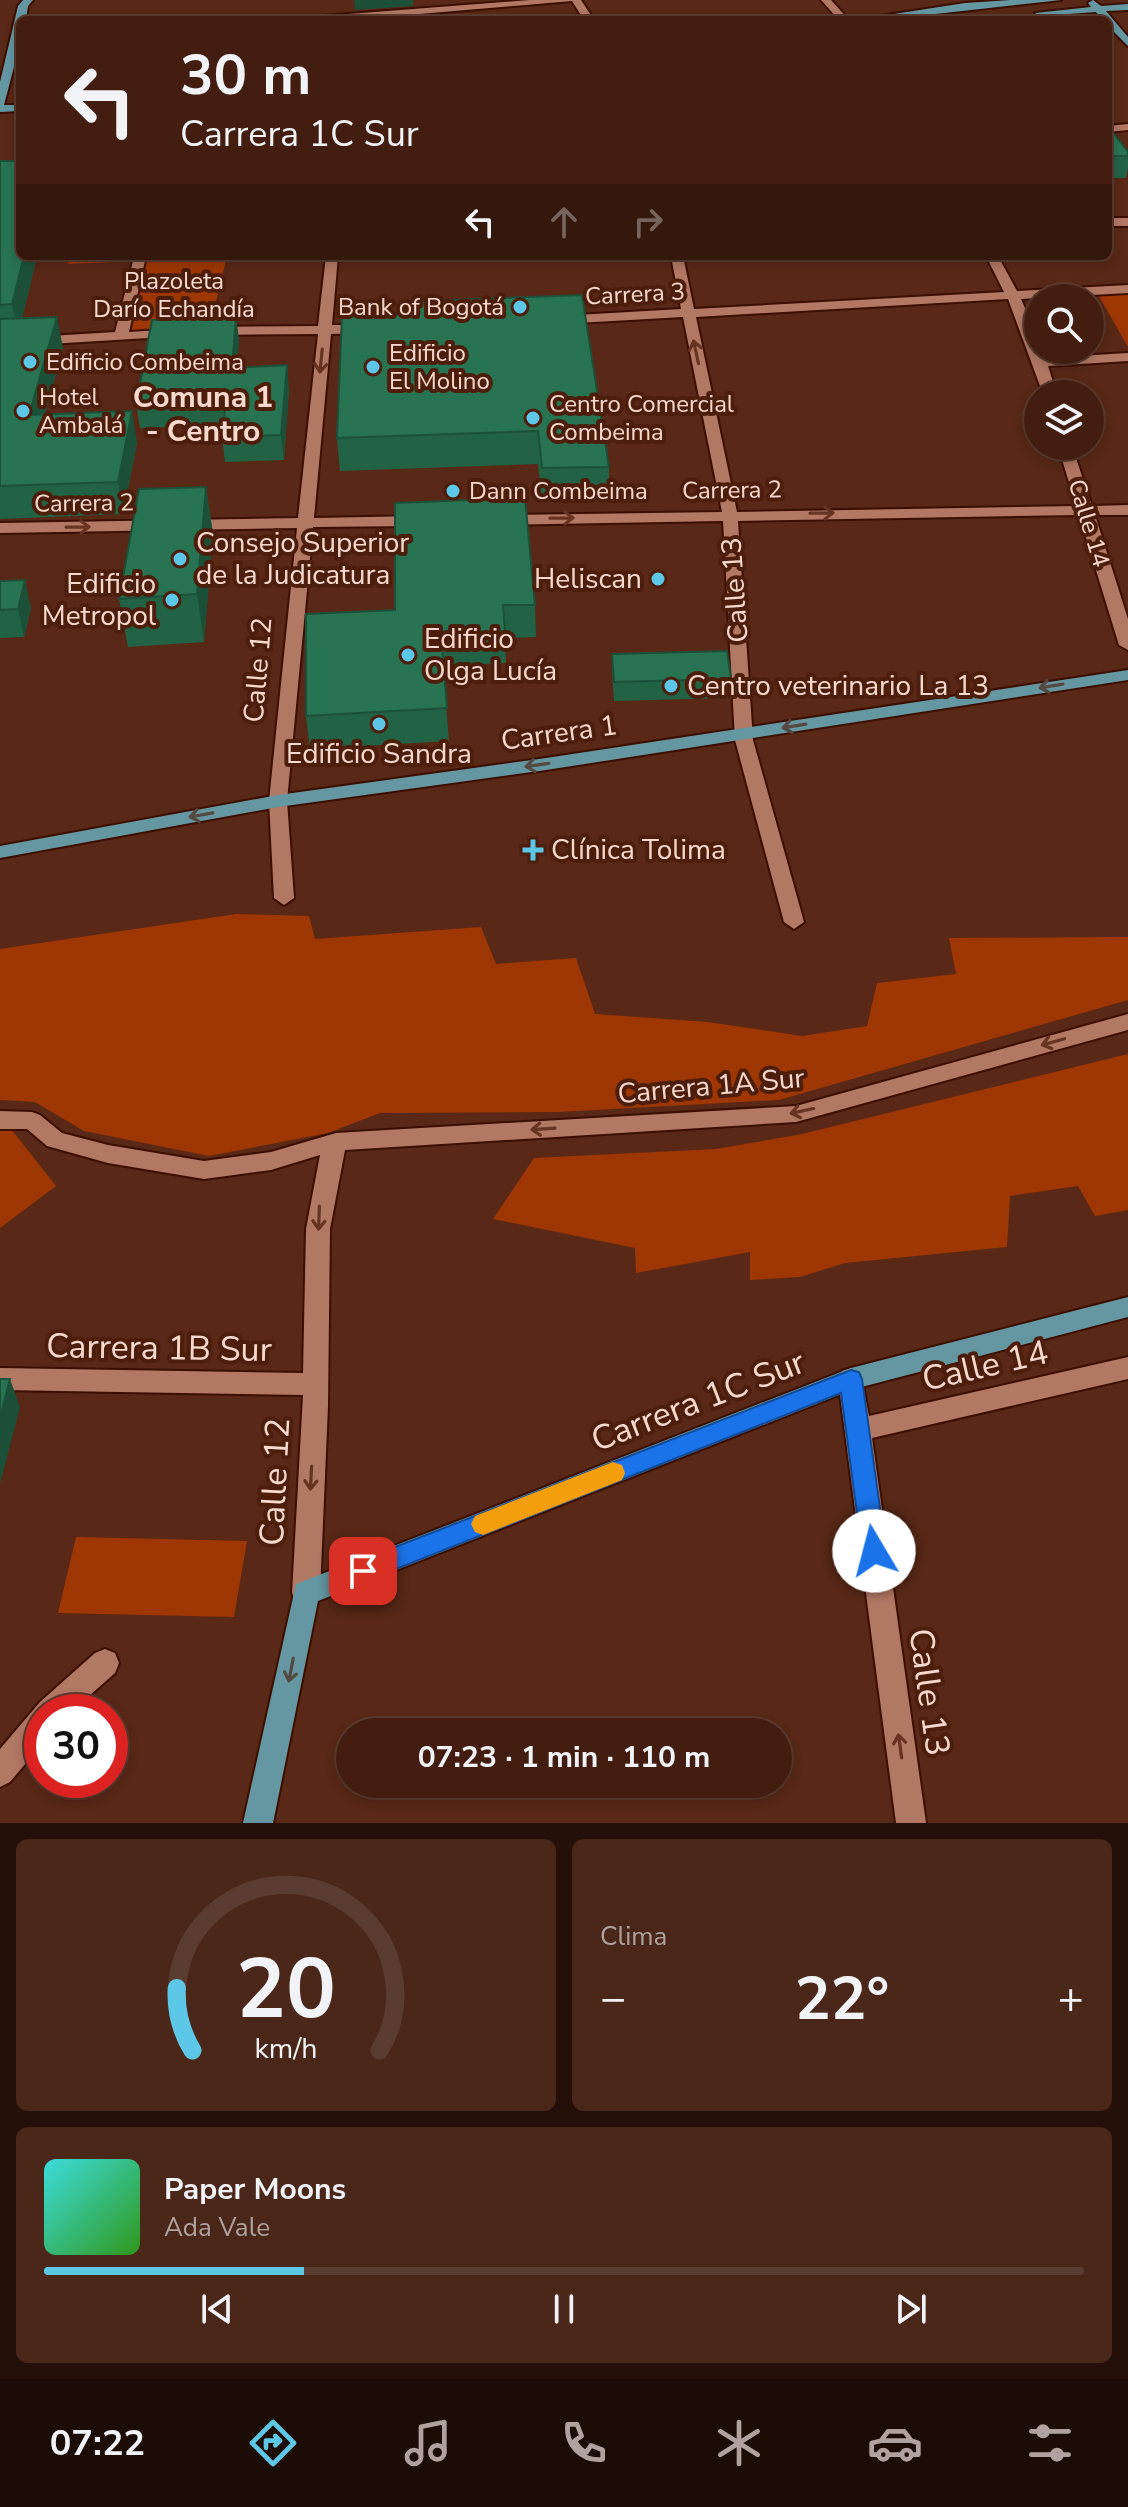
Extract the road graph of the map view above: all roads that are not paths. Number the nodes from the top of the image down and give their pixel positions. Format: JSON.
{"nodes":[{"id":1,"x":568,"y":0,"type":"edge"},
{"id":2,"x":826,"y":0,"type":"edge"},
{"id":3,"x":1056,"y":0,"type":"edge"},
{"id":4,"x":1127,"y":3,"type":"edge"},
{"id":5,"x":1095,"y":4,"type":"edge"},
{"id":6,"x":345,"y":15,"type":"edge"},
{"id":7,"x":840,"y":16,"type":"edge"},
{"id":8,"x":890,"y":16,"type":"edge"},
{"id":9,"x":981,"y":16,"type":"edge"},
{"id":10,"x":1112,"y":24,"type":"edge"},
{"id":11,"x":1128,"y":43,"type":"edge"},
{"id":12,"x":16,"y":48,"type":"edge"},
{"id":13,"x":0,"y":104,"type":"edge"},
{"id":14,"x":332,"y":260,"type":"edge"},
{"id":15,"x":678,"y":260,"type":"edge"},
{"id":16,"x":994,"y":260,"type":"edge"},
{"id":17,"x":139,"y":261,"type":"dead end"},
{"id":18,"x":1128,"y":289,"type":"edge"},
{"id":19,"x":1014,"y":294,"type":"junction"},
{"id":20,"x":688,"y":313,"type":"junction"},
{"id":21,"x":1024,"y":319,"type":"edge"},
{"id":22,"x":550,"y":321,"type":"edge"},
{"id":23,"x":386,"y":329,"type":"edge"},
{"id":24,"x":324,"y":330,"type":"junction"},
{"id":25,"x":199,"y":332,"type":"edge"},
{"id":26,"x":184,"y":333,"type":"edge"},
{"id":27,"x":121,"y":337,"type":"junction"},
{"id":28,"x":0,"y":343,"type":"edge"},
{"id":29,"x":1128,"y":357,"type":"edge"},
{"id":30,"x":1104,"y":358,"type":"edge"},
{"id":31,"x":1069,"y":460,"type":"edge"},
{"id":32,"x":1084,"y":509,"type":"junction"},
{"id":33,"x":1128,"y":510,"type":"edge"},
{"id":34,"x":730,"y":514,"type":"junction"},
{"id":35,"x":477,"y":520,"type":"edge"},
{"id":36,"x":430,"y":521,"type":"edge"},
{"id":37,"x":304,"y":524,"type":"junction"},
{"id":38,"x":0,"y":528,"type":"edge"},
{"id":39,"x":1128,"y":645,"type":"edge"},
{"id":40,"x":1128,"y":675,"type":"edge"},
{"id":41,"x":744,"y":734,"type":"junction"},
{"id":42,"x":278,"y":801,"type":"junction"},
{"id":43,"x":0,"y":852,"type":"edge"},
{"id":44,"x":284,"y":898,"type":"dead end"},
{"id":45,"x":794,"y":922,"type":"dead end"},
{"id":46,"x":1128,"y":1022,"type":"edge"},
{"id":47,"x":0,"y":1120,"type":"edge"},
{"id":48,"x":336,"y":1142,"type":"junction"},
{"id":49,"x":1128,"y":1307,"type":"edge"},
{"id":50,"x":1128,"y":1368,"type":"edge"},
{"id":51,"x":0,"y":1379,"type":"edge"},
{"id":52,"x":851,"y":1379,"type":"junction"},
{"id":53,"x":316,"y":1384,"type":"junction"},
{"id":54,"x":858,"y":1430,"type":"junction"},
{"id":55,"x":306,"y":1593,"type":"junction"},
{"id":56,"x":105,"y":1663,"type":"dead end"},
{"id":57,"x":70,"y":1694,"type":"edge"},
{"id":58,"x":24,"y":1743,"type":"edge"},
{"id":59,"x":0,"y":1772,"type":"edge"},
{"id":60,"x":258,"y":1823,"type":"edge"},
{"id":61,"x":911,"y":1823,"type":"edge"}],
"edges":[{"from":1,"to":6,"type":"street"},
{"from":2,"to":7,"type":"street"},
{"from":3,"to":8,"type":"main road"},
{"from":4,"to":5,"type":"main road"},
{"from":5,"to":9,"type":"main road"},
{"from":10,"to":11,"type":"main road"},
{"from":12,"to":13,"type":"main road"},
{"from":14,"to":24,"type":"street","name":"Calle 12"},
{"from":15,"to":20,"type":"street","name":"Calle 13"},
{"from":16,"to":19,"type":"street"},
{"from":17,"to":27,"type":"street"},
{"from":18,"to":19,"type":"street","name":"Carrera 3"},
{"from":19,"to":20,"type":"street","name":"Carrera 3"},
{"from":19,"to":21,"type":"street"},
{"from":20,"to":22,"type":"street","name":"Carrera 3"},
{"from":34,"to":20,"type":"street","name":"Calle 13","one_way":true},
{"from":23,"to":24,"type":"street"},
{"from":24,"to":25,"type":"street"},
{"from":24,"to":37,"type":"street","name":"Calle 12","one_way":true},
{"from":26,"to":27,"type":"street"},
{"from":27,"to":28,"type":"street"},
{"from":29,"to":30,"type":"street"},
{"from":31,"to":32,"type":"street","name":"Calle 14"},
{"from":32,"to":33,"type":"street","name":"Carrera 2"},
{"from":34,"to":32,"type":"street","name":"Carrera 2","one_way":true},
{"from":32,"to":39,"type":"street","name":"Calle 14"},
{"from":35,"to":34,"type":"street","name":"Carrera 2","one_way":true},
{"from":34,"to":41,"type":"street","name":"Calle 13"},
{"from":36,"to":37,"type":"street","name":"Carrera 2"},
{"from":38,"to":37,"type":"street","name":"Carrera 2","one_way":true},
{"from":37,"to":42,"type":"street","name":"Calle 12"},
{"from":40,"to":41,"type":"main road","name":"Carrera 1","one_way":true},
{"from":41,"to":42,"type":"main road","name":"Carrera 1","one_way":true},
{"from":41,"to":45,"type":"street","name":"Calle 13"},
{"from":42,"to":43,"type":"main road","name":"Carrera 1","one_way":true},
{"from":42,"to":44,"type":"street","name":"Calle 12"},
{"from":46,"to":48,"type":"street","name":"Carrera 1A Sur","one_way":true},
{"from":47,"to":48,"type":"street","name":"Carrera 1A Sur"},
{"from":48,"to":53,"type":"street","name":"Calle 12","one_way":true},
{"from":49,"to":52,"type":"main road","name":"Carrera 1C Sur"},
{"from":50,"to":54,"type":"street","name":"Calle 14"},
{"from":51,"to":53,"type":"street","name":"Carrera 1B Sur"},
{"from":52,"to":54,"type":"street","name":"Calle 13"},
{"from":52,"to":55,"type":"main road","name":"Carrera 1C Sur"},
{"from":53,"to":55,"type":"street","name":"Calle 12","one_way":true},
{"from":61,"to":54,"type":"street","name":"Calle 13","one_way":true},
{"from":55,"to":60,"type":"main road","name":"Calle 12","one_way":true},
{"from":56,"to":57,"type":"street"},
{"from":58,"to":59,"type":"street"}]}
